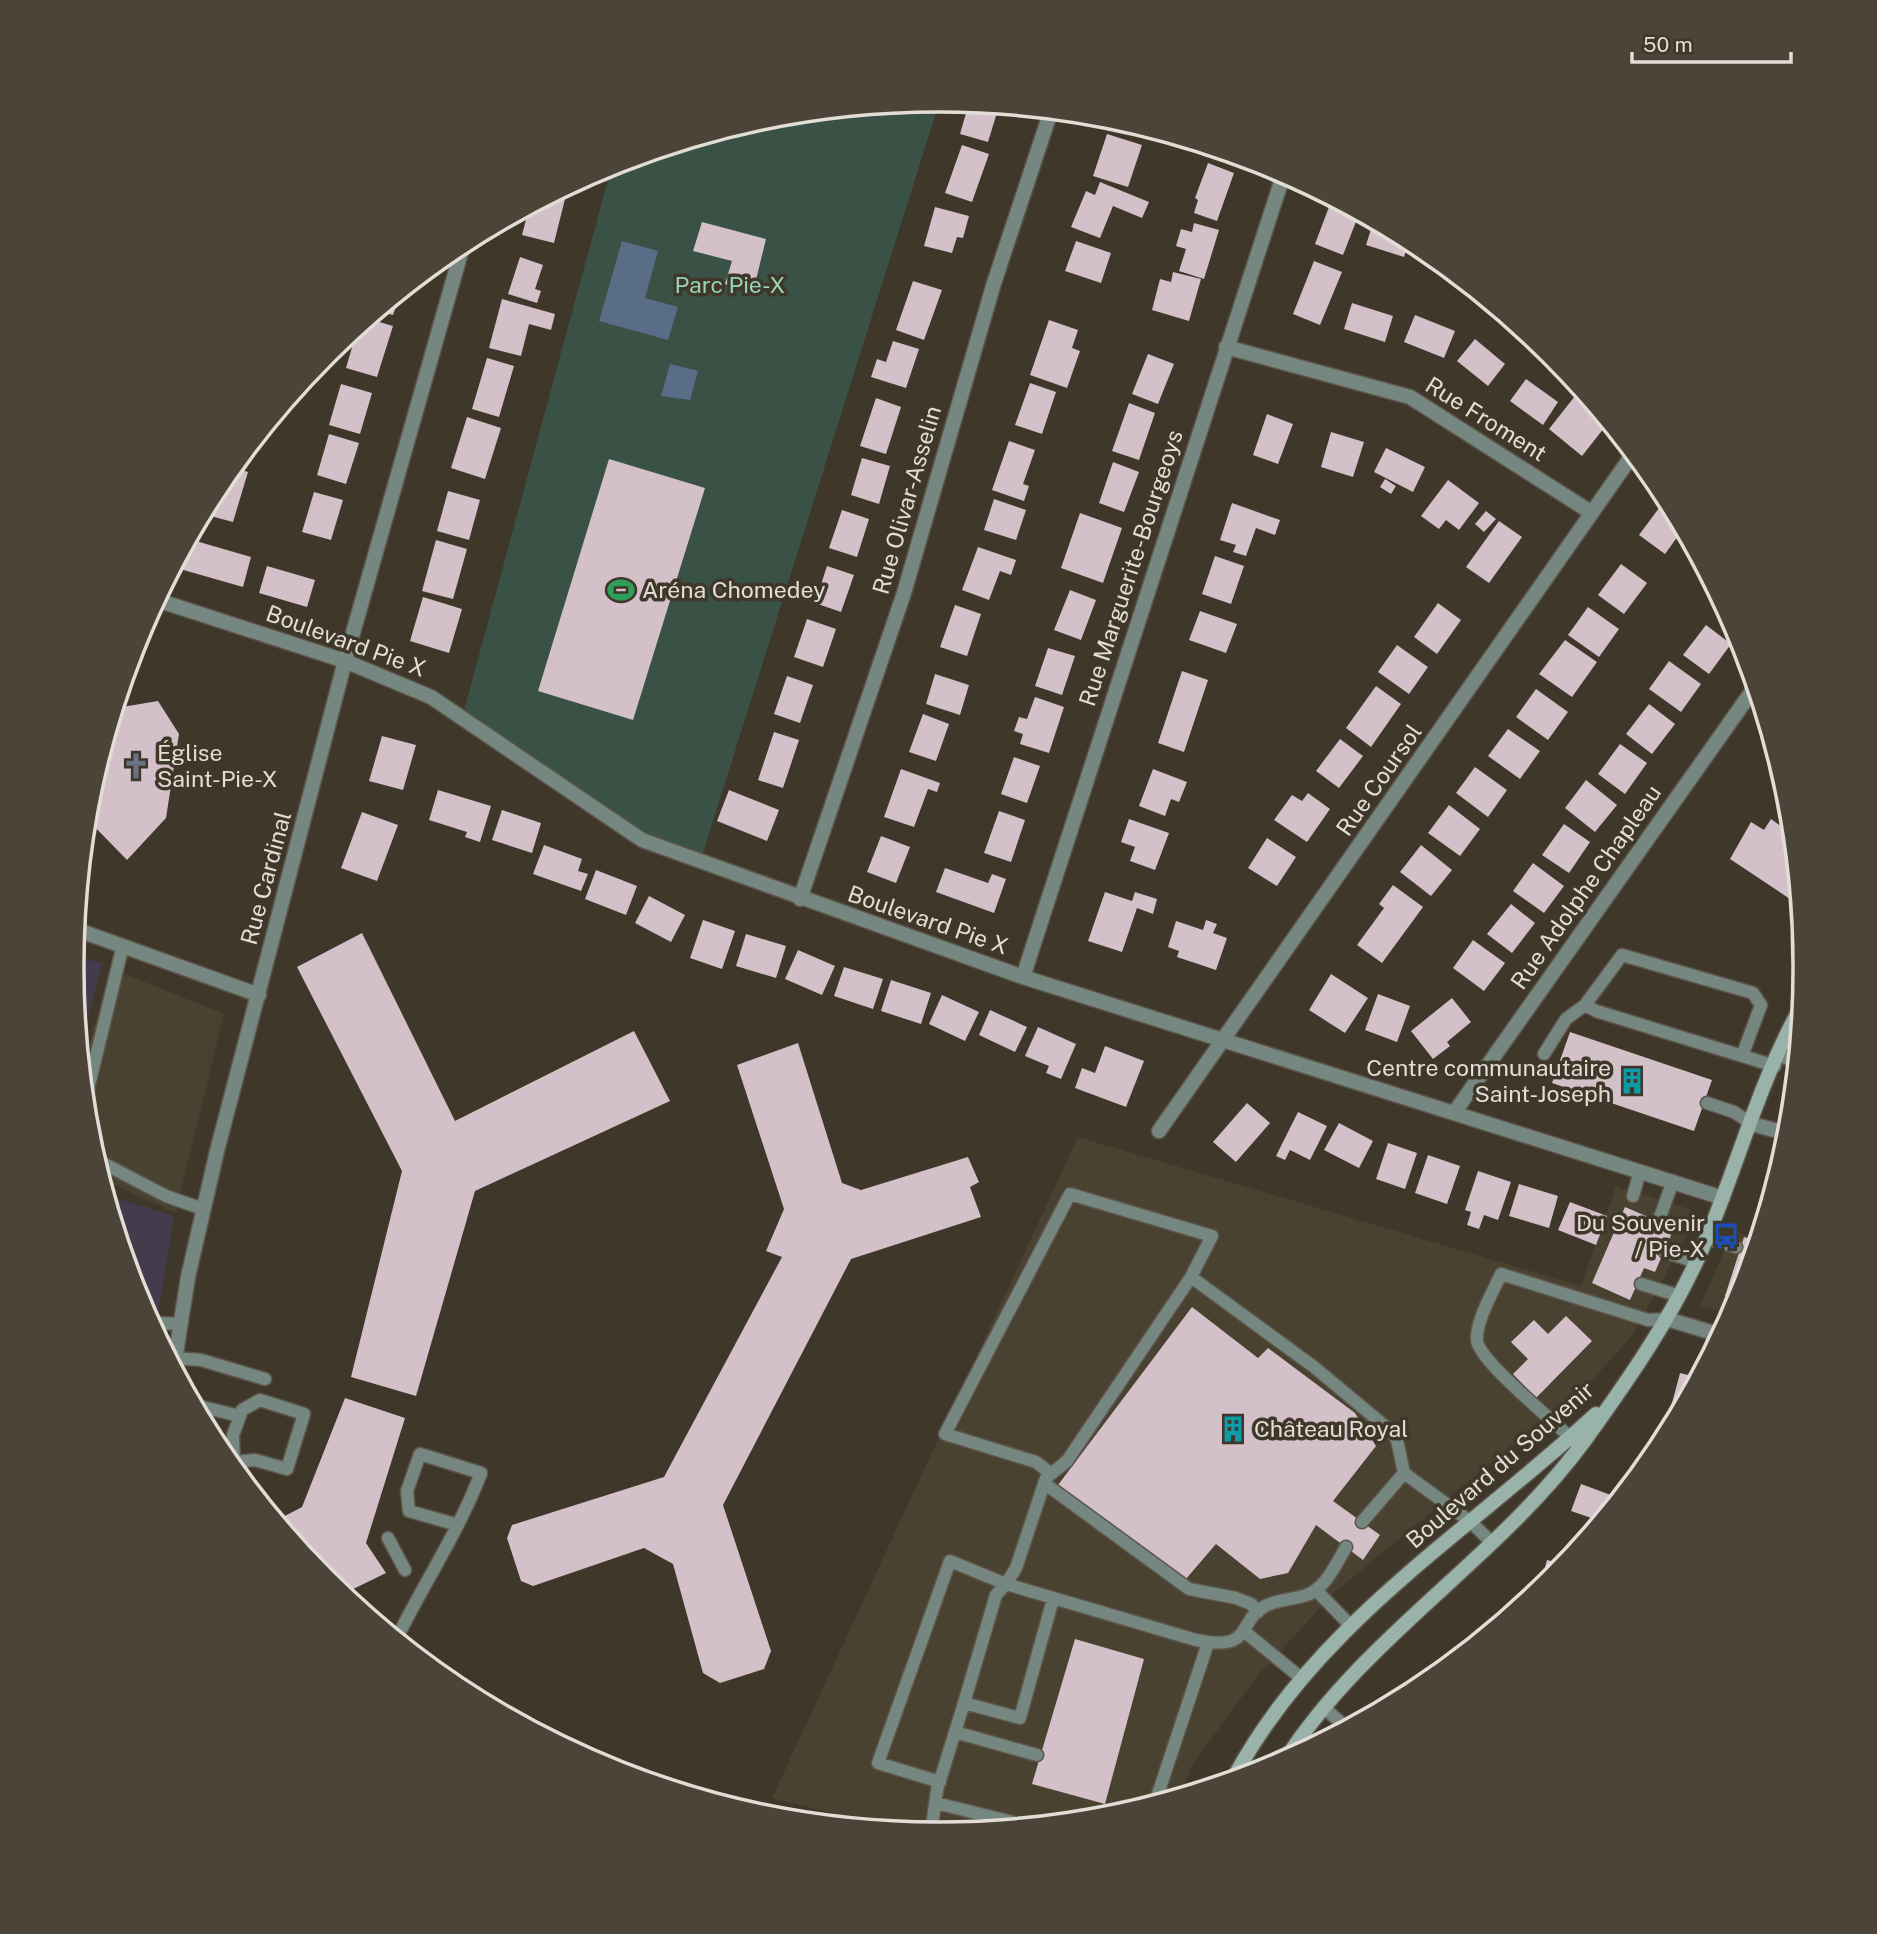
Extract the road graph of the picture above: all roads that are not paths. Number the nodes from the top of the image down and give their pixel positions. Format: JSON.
{"nodes":[{"id":1,"x":1049,"y":120,"type":"edge"},
{"id":2,"x":1280,"y":185,"type":"edge"},
{"id":3,"x":459,"y":261,"type":"edge"},
{"id":4,"x":1226,"y":347,"type":"junction"},
{"id":5,"x":1627,"y":462,"type":"edge"},
{"id":6,"x":1592,"y":513,"type":"junction"},
{"id":7,"x":166,"y":603,"type":"edge"},
{"id":8,"x":345,"y":661,"type":"junction"},
{"id":9,"x":1749,"y":695,"type":"edge"},
{"id":10,"x":800,"y":899,"type":"junction"},
{"id":11,"x":85,"y":932,"type":"edge"},
{"id":12,"x":123,"y":945,"type":"junction"},
{"id":13,"x":1023,"y":977,"type":"junction"},
{"id":14,"x":259,"y":995,"type":"junction"},
{"id":15,"x":1585,"y":1005,"type":"junction"},
{"id":16,"x":1790,"y":1031,"type":"edge"},
{"id":17,"x":1224,"y":1041,"type":"junction"},
{"id":18,"x":1544,"y":1054,"type":"dead end"},
{"id":19,"x":1742,"y":1056,"type":"junction"},
{"id":20,"x":1777,"y":1061,"type":"junction"},
{"id":21,"x":1788,"y":1061,"type":"edge"},
{"id":22,"x":91,"y":1078,"type":"edge"},
{"id":23,"x":1707,"y":1103,"type":"dead end"},
{"id":24,"x":1454,"y":1114,"type":"junction"},
{"id":25,"x":1752,"y":1124,"type":"junction"},
{"id":26,"x":1159,"y":1131,"type":"dead end"},
{"id":27,"x":1778,"y":1131,"type":"edge"},
{"id":28,"x":108,"y":1166,"type":"edge"},
{"id":29,"x":1640,"y":1171,"type":"junction"},
{"id":30,"x":1673,"y":1181,"type":"junction"},
{"id":31,"x":1633,"y":1196,"type":"dead end"},
{"id":32,"x":1723,"y":1198,"type":"junction"},
{"id":33,"x":203,"y":1209,"type":"junction"},
{"id":34,"x":1660,"y":1217,"type":"dead end"},
{"id":35,"x":1707,"y":1238,"type":"junction"},
{"id":36,"x":1736,"y":1247,"type":"dead end"},
{"id":37,"x":1665,"y":1252,"type":"dead end"},
{"id":38,"x":1696,"y":1262,"type":"junction"},
{"id":39,"x":1191,"y":1277,"type":"junction"},
{"id":40,"x":1640,"y":1284,"type":"dead end"},
{"id":41,"x":1680,"y":1296,"type":"junction"},
{"id":42,"x":1667,"y":1319,"type":"junction"},
{"id":43,"x":179,"y":1324,"type":"junction"},
{"id":44,"x":163,"y":1325,"type":"edge"},
{"id":45,"x":1711,"y":1332,"type":"edge"},
{"id":46,"x":175,"y":1351,"type":"edge"},
{"id":47,"x":181,"y":1362,"type":"edge"},
{"id":48,"x":265,"y":1379,"type":"dead end"},
{"id":49,"x":207,"y":1408,"type":"edge"},
{"id":50,"x":240,"y":1416,"type":"junction"},
{"id":51,"x":1575,"y":1442,"type":"junction"},
{"id":52,"x":233,"y":1449,"type":"edge"},
{"id":53,"x":243,"y":1463,"type":"edge"},
{"id":54,"x":1404,"y":1473,"type":"junction"},
{"id":55,"x":1047,"y":1478,"type":"junction"},
{"id":56,"x":1362,"y":1522,"type":"dead end"},
{"id":57,"x":1471,"y":1522,"type":"junction"},
{"id":58,"x":458,"y":1525,"type":"junction"},
{"id":59,"x":388,"y":1538,"type":"dead end"},
{"id":60,"x":1491,"y":1542,"type":"junction"},
{"id":61,"x":1346,"y":1547,"type":"dead end"},
{"id":62,"x":405,"y":1570,"type":"dead end"},
{"id":63,"x":1006,"y":1584,"type":"junction"},
{"id":64,"x":1316,"y":1590,"type":"junction"},
{"id":65,"x":1053,"y":1599,"type":"junction"},
{"id":66,"x":1258,"y":1612,"type":"junction"},
{"id":67,"x":1351,"y":1626,"type":"junction"},
{"id":68,"x":401,"y":1631,"type":"edge"},
{"id":69,"x":1245,"y":1632,"type":"junction"},
{"id":70,"x":1208,"y":1643,"type":"junction"},
{"id":71,"x":1300,"y":1677,"type":"junction"},
{"id":72,"x":964,"y":1703,"type":"junction"},
{"id":73,"x":1323,"y":1707,"type":"junction"},
{"id":74,"x":1339,"y":1721,"type":"edge"},
{"id":75,"x":955,"y":1732,"type":"junction"},
{"id":76,"x":1300,"y":1740,"type":"edge"},
{"id":77,"x":1037,"y":1755,"type":"dead end"},
{"id":78,"x":1241,"y":1766,"type":"edge"},
{"id":79,"x":940,"y":1782,"type":"junction"},
{"id":80,"x":1159,"y":1792,"type":"edge"},
{"id":81,"x":936,"y":1803,"type":"junction"},
{"id":82,"x":1001,"y":1819,"type":"edge"},
{"id":83,"x":933,"y":1822,"type":"edge"}],
"edges":[{"from":1,"to":10,"type":"street","name":"Rue Olivar-Asselin"},
{"from":2,"to":4,"type":"street","name":"Rue Marguerite-Bourgeoys"},
{"from":3,"to":8,"type":"street","name":"Rue Cardinal"},
{"from":4,"to":6,"type":"street","name":"Rue Froment"},
{"from":4,"to":13,"type":"street","name":"Rue Marguerite-Bourgeoys"},
{"from":5,"to":6,"type":"street","name":"Rue Coursol"},
{"from":6,"to":17,"type":"street","name":"Rue Coursol"},
{"from":7,"to":8,"type":"street","name":"Boulevard Pie X"},
{"from":8,"to":10,"type":"street","name":"Boulevard Pie X"},
{"from":8,"to":14,"type":"street","name":"Rue Cardinal"},
{"from":9,"to":24,"type":"street","name":"Rue Adolphe Chapleau"},
{"from":10,"to":13,"type":"street","name":"Boulevard Pie X"},
{"from":11,"to":12,"type":"street"},
{"from":12,"to":14,"type":"street"},
{"from":12,"to":22,"type":"lane"},
{"from":13,"to":17,"type":"street","name":"Boulevard Pie X"},
{"from":14,"to":33,"type":"street","name":"Rue Cardinal"},
{"from":15,"to":18,"type":"lane"},
{"from":15,"to":19,"type":"lane"},
{"from":15,"to":19,"type":"lane"},
{"from":16,"to":20,"type":"street","name":"Boulevard du Souvenir"},
{"from":17,"to":24,"type":"street","name":"Boulevard Pie X"},
{"from":17,"to":26,"type":"street","name":"Rue Coursol"},
{"from":19,"to":20,"type":"lane"},
{"from":20,"to":21,"type":"lane"},
{"from":20,"to":25,"type":"street","name":"Boulevard du Souvenir"},
{"from":23,"to":25,"type":"lane"},
{"from":24,"to":29,"type":"street","name":"Boulevard Pie X"},
{"from":25,"to":27,"type":"street"},
{"from":25,"to":32,"type":"street","name":"Boulevard du Souvenir"},
{"from":28,"to":33,"type":"lane"},
{"from":29,"to":30,"type":"street","name":"Boulevard Pie X"},
{"from":29,"to":31,"type":"lane"},
{"from":30,"to":32,"type":"street","name":"Boulevard Pie X"},
{"from":30,"to":34,"type":"lane"},
{"from":32,"to":35,"type":"street","name":"Boulevard du Souvenir"},
{"from":33,"to":43,"type":"street","name":"Rue Cardinal"},
{"from":35,"to":36,"type":"lane"},
{"from":35,"to":38,"type":"street","name":"Boulevard du Souvenir"},
{"from":37,"to":38,"type":"lane"},
{"from":38,"to":41,"type":"street","name":"Boulevard du Souvenir"},
{"from":39,"to":54,"type":"lane"},
{"from":39,"to":55,"type":"lane"},
{"from":39,"to":55,"type":"lane"},
{"from":40,"to":41,"type":"lane"},
{"from":41,"to":42,"type":"street","name":"Boulevard du Souvenir"},
{"from":42,"to":45,"type":"street"},
{"from":42,"to":51,"type":"street","name":"Boulevard du Souvenir"},
{"from":42,"to":51,"type":"lane"},
{"from":43,"to":44,"type":"lane"},
{"from":43,"to":46,"type":"street","name":"Rue Cardinal"},
{"from":47,"to":48,"type":"lane"},
{"from":49,"to":50,"type":"lane"},
{"from":50,"to":52,"type":"lane"},
{"from":50,"to":53,"type":"lane"},
{"from":51,"to":57,"type":"street","name":"Boulevard du Souvenir"},
{"from":51,"to":60,"type":"street","name":"Boulevard du Souvenir"},
{"from":54,"to":56,"type":"lane"},
{"from":54,"to":57,"type":"lane"},
{"from":55,"to":63,"type":"lane"},
{"from":55,"to":66,"type":"lane"},
{"from":57,"to":60,"type":"lane"},
{"from":57,"to":67,"type":"street","name":"Boulevard du Souvenir"},
{"from":58,"to":58,"type":"lane"},
{"from":58,"to":68,"type":"lane"},
{"from":59,"to":62,"type":"lane"},
{"from":60,"to":73,"type":"street","name":"Boulevard du Souvenir"},
{"from":61,"to":64,"type":"lane"},
{"from":63,"to":65,"type":"lane"},
{"from":63,"to":72,"type":"lane"},
{"from":63,"to":79,"type":"lane"},
{"from":64,"to":66,"type":"lane"},
{"from":64,"to":67,"type":"lane"},
{"from":65,"to":70,"type":"lane"},
{"from":65,"to":72,"type":"lane"},
{"from":66,"to":69,"type":"lane"},
{"from":67,"to":71,"type":"street","name":"Boulevard du Souvenir"},
{"from":69,"to":70,"type":"lane"},
{"from":69,"to":71,"type":"lane"},
{"from":70,"to":80,"type":"lane"},
{"from":71,"to":78,"type":"street","name":"Boulevard du Souvenir"},
{"from":72,"to":75,"type":"lane"},
{"from":73,"to":74,"type":"lane"},
{"from":73,"to":76,"type":"street","name":"Boulevard du Souvenir"},
{"from":75,"to":77,"type":"lane"},
{"from":75,"to":79,"type":"lane"},
{"from":79,"to":81,"type":"lane"},
{"from":81,"to":82,"type":"lane"},
{"from":81,"to":83,"type":"lane"}]}
